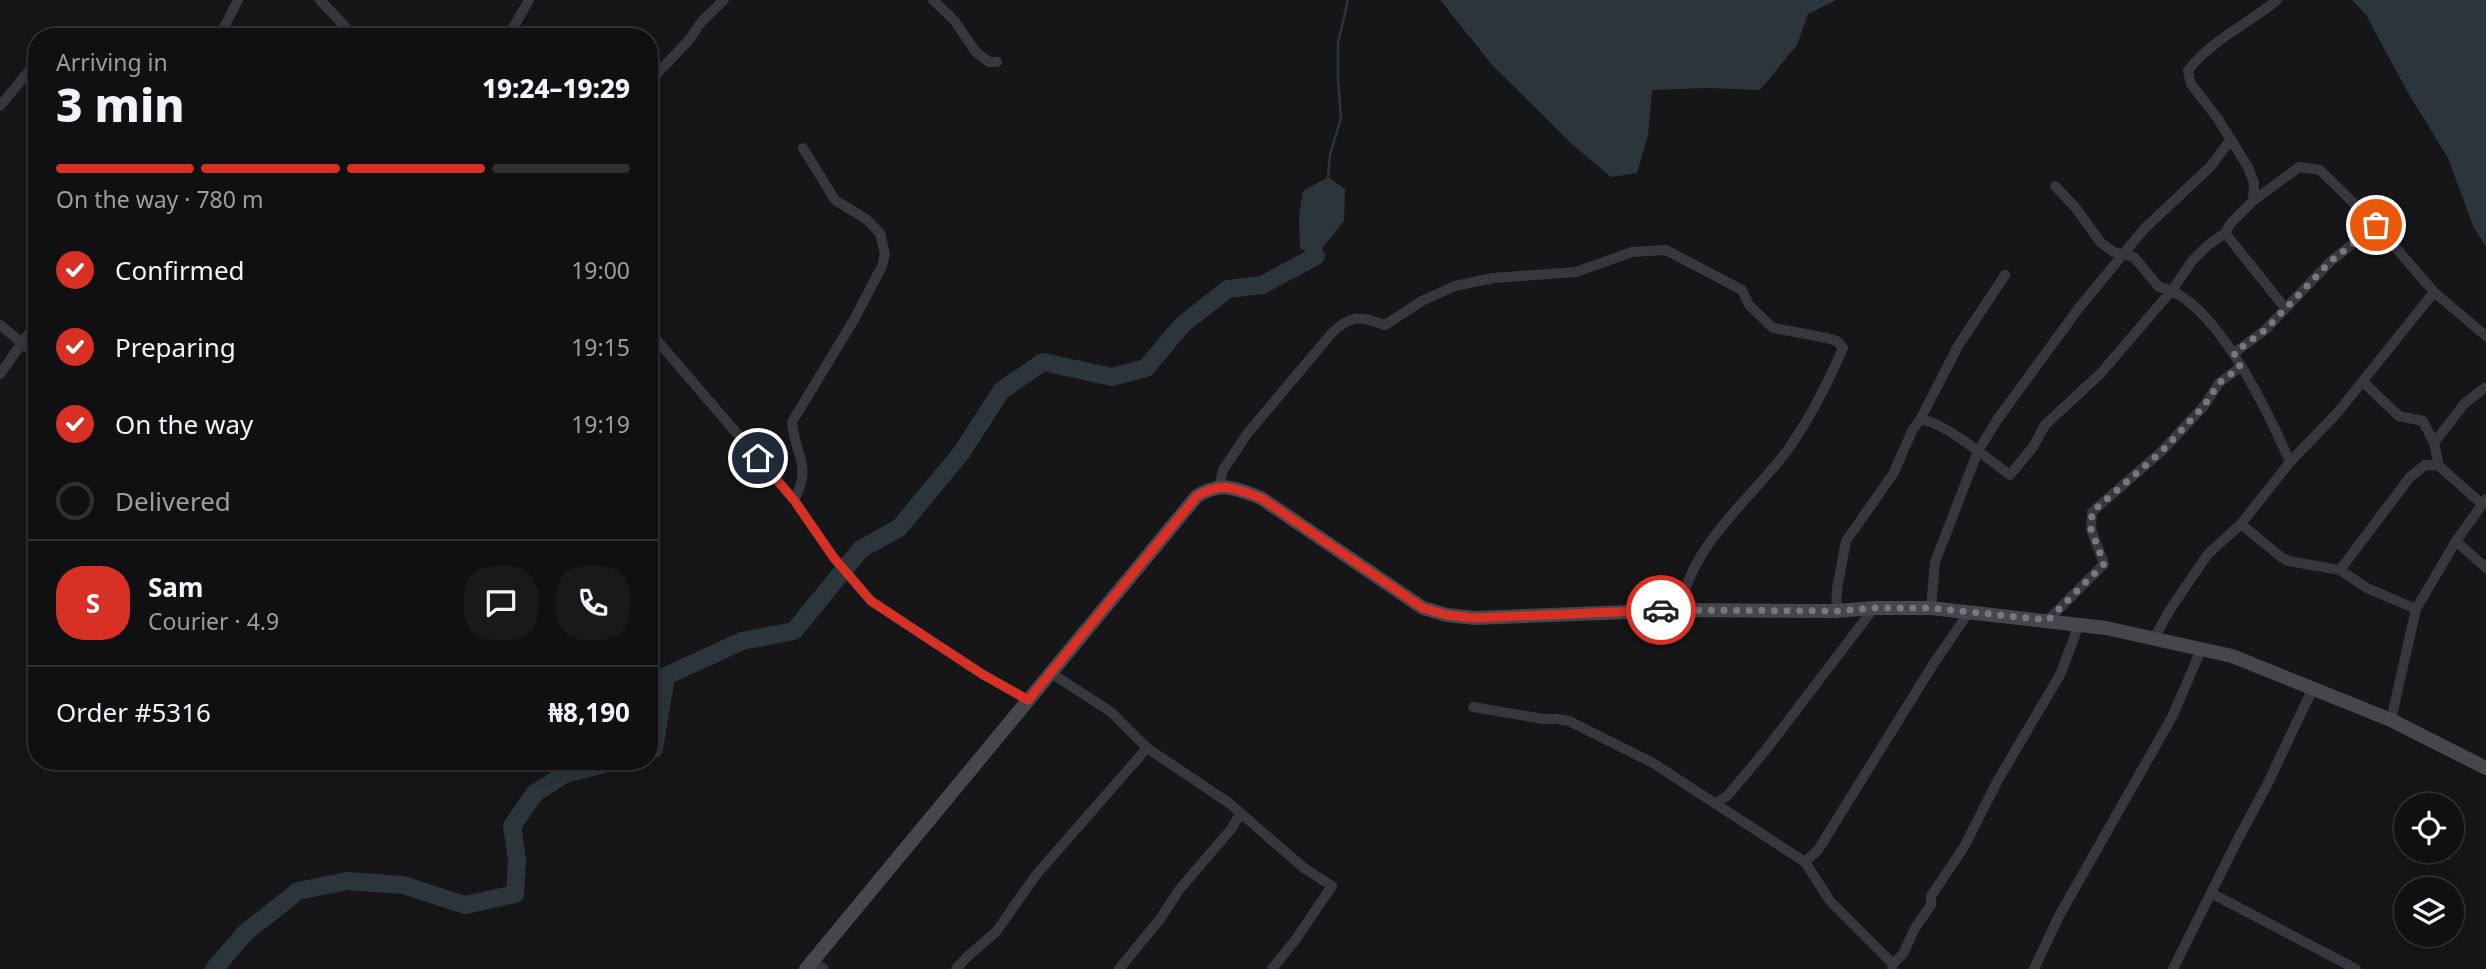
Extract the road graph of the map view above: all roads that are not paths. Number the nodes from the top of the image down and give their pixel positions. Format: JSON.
{"nodes":[{"id":1,"x":238,"y":0,"type":"edge"},
{"id":2,"x":320,"y":0,"type":"edge"},
{"id":3,"x":529,"y":0,"type":"edge"},
{"id":4,"x":724,"y":0,"type":"edge"},
{"id":5,"x":933,"y":0,"type":"edge"},
{"id":6,"x":2277,"y":0,"type":"edge"},
{"id":7,"x":224,"y":28,"type":"edge"},
{"id":8,"x":346,"y":28,"type":"edge"},
{"id":9,"x":513,"y":28,"type":"edge"},
{"id":10,"x":997,"y":62,"type":"dead end"},
{"id":11,"x":28,"y":72,"type":"edge"},
{"id":12,"x":658,"y":73,"type":"edge"},
{"id":13,"x":0,"y":106,"type":"edge"},
{"id":14,"x":2231,"y":139,"type":"junction"},
{"id":15,"x":803,"y":148,"type":"dead end"},
{"id":16,"x":2055,"y":186,"type":"dead end"},
{"id":17,"x":2253,"y":201,"type":"junction"},
{"id":18,"x":2376,"y":225,"type":"junction"},
{"id":19,"x":2225,"y":233,"type":"junction"},
{"id":20,"x":2125,"y":253,"type":"junction"},
{"id":21,"x":2005,"y":275,"type":"dead end"},
{"id":22,"x":2173,"y":289,"type":"junction"},
{"id":23,"x":2434,"y":292,"type":"junction"},
{"id":24,"x":2286,"y":308,"type":"junction"},
{"id":25,"x":0,"y":325,"type":"edge"},
{"id":26,"x":28,"y":335,"type":"edge"},
{"id":27,"x":2486,"y":336,"type":"edge"},
{"id":28,"x":658,"y":341,"type":"edge"},
{"id":29,"x":22,"y":344,"type":"junction"},
{"id":30,"x":28,"y":348,"type":"edge"},
{"id":31,"x":2234,"y":353,"type":"junction"},
{"id":32,"x":2240,"y":367,"type":"junction"},
{"id":33,"x":0,"y":373,"type":"edge"},
{"id":34,"x":2363,"y":383,"type":"junction"},
{"id":35,"x":2486,"y":387,"type":"edge"},
{"id":36,"x":1920,"y":419,"type":"junction"},
{"id":37,"x":2434,"y":443,"type":"junction"},
{"id":38,"x":1978,"y":451,"type":"junction"},
{"id":39,"x":2290,"y":462,"type":"junction"},
{"id":40,"x":2439,"y":466,"type":"junction"},
{"id":41,"x":1219,"y":486,"type":"junction"},
{"id":42,"x":794,"y":500,"type":"junction"},
{"id":43,"x":2484,"y":501,"type":"edge"},
{"id":44,"x":2241,"y":524,"type":"junction"},
{"id":45,"x":2456,"y":541,"type":"junction"},
{"id":46,"x":2486,"y":568,"type":"edge"},
{"id":47,"x":2340,"y":570,"type":"junction"},
{"id":48,"x":1874,"y":608,"type":"junction"},
{"id":49,"x":1931,"y":608,"type":"junction"},
{"id":50,"x":2416,"y":608,"type":"junction"},
{"id":51,"x":1680,"y":610,"type":"junction"},
{"id":52,"x":1836,"y":611,"type":"junction"},
{"id":53,"x":1969,"y":612,"type":"junction"},
{"id":54,"x":2048,"y":620,"type":"junction"},
{"id":55,"x":2079,"y":624,"type":"junction"},
{"id":56,"x":2154,"y":638,"type":"junction"},
{"id":57,"x":2201,"y":650,"type":"junction"},
{"id":58,"x":1051,"y":673,"type":"junction"},
{"id":59,"x":2313,"y":688,"type":"junction"},
{"id":60,"x":1028,"y":700,"type":"junction"},
{"id":61,"x":1473,"y":706,"type":"dead end"},
{"id":62,"x":2391,"y":720,"type":"junction"},
{"id":63,"x":1147,"y":748,"type":"junction"},
{"id":64,"x":2486,"y":768,"type":"edge"},
{"id":65,"x":1715,"y":804,"type":"junction"},
{"id":66,"x":1240,"y":814,"type":"junction"},
{"id":67,"x":1805,"y":862,"type":"junction"},
{"id":68,"x":2211,"y":893,"type":"junction"},
{"id":69,"x":1893,"y":966,"type":"edge"},
{"id":70,"x":814,"y":967,"type":"edge"},
{"id":71,"x":956,"y":969,"type":"edge"},
{"id":72,"x":1119,"y":969,"type":"edge"},
{"id":73,"x":1272,"y":969,"type":"edge"},
{"id":74,"x":2034,"y":969,"type":"edge"},
{"id":75,"x":2173,"y":969,"type":"edge"},
{"id":76,"x":2356,"y":969,"type":"edge"}],
"edges":[{"from":1,"to":7,"type":"street"},
{"from":2,"to":8,"type":"street"},
{"from":3,"to":9,"type":"street"},
{"from":4,"to":12,"type":"street"},
{"from":5,"to":10,"type":"street"},
{"from":6,"to":14,"type":"street"},
{"from":11,"to":13,"type":"street"},
{"from":14,"to":17,"type":"street"},
{"from":14,"to":20,"type":"street"},
{"from":15,"to":42,"type":"street"},
{"from":16,"to":20,"type":"street"},
{"from":17,"to":18,"type":"street"},
{"from":17,"to":19,"type":"street"},
{"from":18,"to":23,"type":"street"},
{"from":18,"to":24,"type":"street"},
{"from":19,"to":22,"type":"street"},
{"from":19,"to":24,"type":"street"},
{"from":20,"to":22,"type":"street"},
{"from":20,"to":38,"type":"street"},
{"from":21,"to":36,"type":"street"},
{"from":22,"to":31,"type":"street"},
{"from":22,"to":38,"type":"street"},
{"from":23,"to":27,"type":"street"},
{"from":23,"to":34,"type":"street"},
{"from":24,"to":31,"type":"street"},
{"from":25,"to":29,"type":"street"},
{"from":26,"to":29,"type":"street"},
{"from":28,"to":42,"type":"street"},
{"from":29,"to":30,"type":"street"},
{"from":29,"to":33,"type":"street"},
{"from":31,"to":32,"type":"street"},
{"from":32,"to":39,"type":"street"},
{"from":32,"to":54,"type":"street"},
{"from":34,"to":37,"type":"street"},
{"from":34,"to":39,"type":"street"},
{"from":35,"to":37,"type":"street"},
{"from":36,"to":38,"type":"street"},
{"from":36,"to":52,"type":"street"},
{"from":37,"to":40,"type":"street"},
{"from":38,"to":49,"type":"street"},
{"from":39,"to":44,"type":"street"},
{"from":40,"to":43,"type":"street"},
{"from":40,"to":47,"type":"street"},
{"from":41,"to":51,"type":"street"},
{"from":41,"to":51,"type":"street"},
{"from":41,"to":58,"type":"street"},
{"from":42,"to":60,"type":"street"},
{"from":43,"to":45,"type":"street"},
{"from":44,"to":47,"type":"street"},
{"from":44,"to":56,"type":"street"},
{"from":45,"to":46,"type":"street"},
{"from":45,"to":50,"type":"street"},
{"from":47,"to":50,"type":"street"},
{"from":48,"to":49,"type":"street"},
{"from":48,"to":52,"type":"street"},
{"from":48,"to":65,"type":"street"},
{"from":49,"to":53,"type":"street"},
{"from":50,"to":62,"type":"street"},
{"from":51,"to":52,"type":"street"},
{"from":53,"to":54,"type":"street"},
{"from":53,"to":67,"type":"street"},
{"from":54,"to":55,"type":"street"},
{"from":55,"to":56,"type":"street"},
{"from":55,"to":69,"type":"street"},
{"from":56,"to":57,"type":"street"},
{"from":57,"to":59,"type":"street"},
{"from":57,"to":74,"type":"street"},
{"from":58,"to":60,"type":"street"},
{"from":58,"to":63,"type":"street"},
{"from":59,"to":62,"type":"street"},
{"from":59,"to":68,"type":"street"},
{"from":60,"to":70,"type":"street"},
{"from":61,"to":65,"type":"street"},
{"from":62,"to":64,"type":"street"},
{"from":63,"to":66,"type":"street"},
{"from":63,"to":71,"type":"street"},
{"from":65,"to":67,"type":"street"},
{"from":66,"to":72,"type":"street"},
{"from":66,"to":73,"type":"street"},
{"from":67,"to":69,"type":"street"},
{"from":68,"to":75,"type":"street"},
{"from":68,"to":76,"type":"street"}]}
